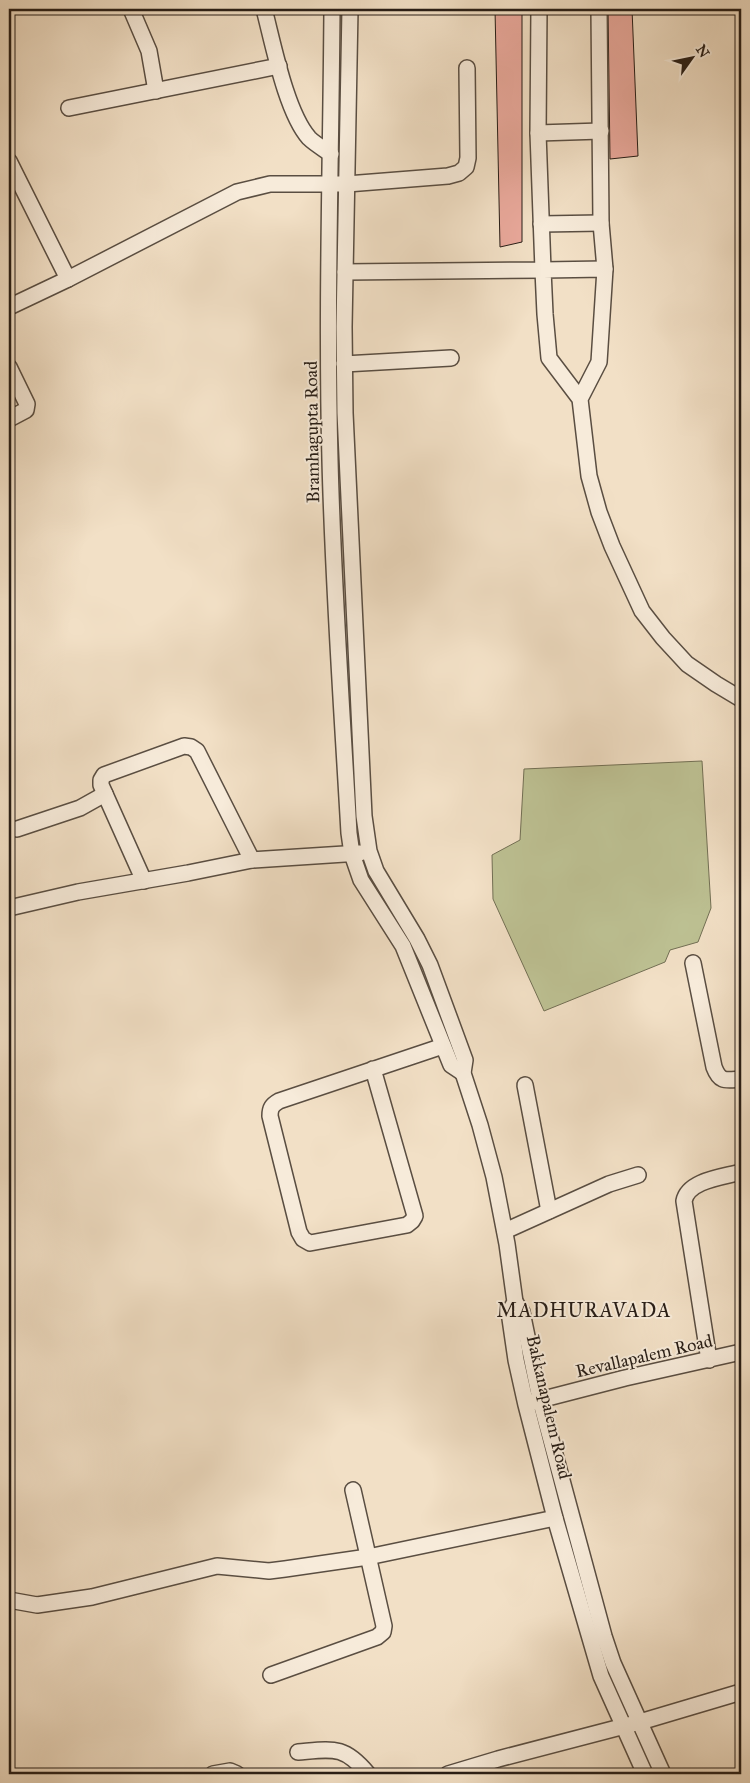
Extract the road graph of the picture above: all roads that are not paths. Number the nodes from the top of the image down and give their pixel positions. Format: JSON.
{"nodes":[{"id":1,"x":131,"y":9,"type":"edge"},
{"id":2,"x":264,"y":9,"type":"edge"},
{"id":3,"x":332,"y":9,"type":"edge"},
{"id":4,"x":350,"y":9,"type":"edge"},
{"id":5,"x":539,"y":9,"type":"edge"},
{"id":6,"x":599,"y":9,"type":"edge"},
{"id":7,"x":279,"y":66,"type":"junction"},
{"id":8,"x":467,"y":68,"type":"dead end"},
{"id":9,"x":156,"y":91,"type":"junction"},
{"id":10,"x":69,"y":108,"type":"dead end"},
{"id":11,"x":600,"y":131,"type":"junction"},
{"id":12,"x":538,"y":133,"type":"junction"},
{"id":13,"x":331,"y":154,"type":"junction"},
{"id":14,"x":9,"y":161,"type":"edge"},
{"id":15,"x":346,"y":184,"type":"junction"},
{"id":16,"x":331,"y":185,"type":"junction"},
{"id":17,"x":601,"y":223,"type":"junction"},
{"id":18,"x":541,"y":224,"type":"junction"},
{"id":19,"x":605,"y":269,"type":"junction"},
{"id":20,"x":543,"y":270,"type":"junction"},
{"id":21,"x":345,"y":272,"type":"junction"},
{"id":22,"x":68,"y":279,"type":"junction"},
{"id":23,"x":9,"y":307,"type":"edge"},
{"id":24,"x":451,"y":358,"type":"dead end"},
{"id":25,"x":344,"y":364,"type":"junction"},
{"id":26,"x":9,"y":367,"type":"edge"},
{"id":27,"x":580,"y":399,"type":"junction"},
{"id":28,"x":9,"y":419,"type":"edge"},
{"id":29,"x":741,"y":699,"type":"edge"},
{"id":30,"x":105,"y":794,"type":"junction"},
{"id":31,"x":16,"y":829,"type":"dead end"},
{"id":32,"x":369,"y":851,"type":"junction"},
{"id":33,"x":352,"y":854,"type":"junction"},
{"id":34,"x":252,"y":860,"type":"junction"},
{"id":35,"x":144,"y":881,"type":"junction"},
{"id":36,"x":9,"y":908,"type":"edge"},
{"id":37,"x":693,"y":963,"type":"dead end"},
{"id":38,"x":443,"y":1046,"type":"junction"},
{"id":39,"x":373,"y":1069,"type":"junction"},
{"id":40,"x":463,"y":1073,"type":"junction"},
{"id":41,"x":741,"y":1079,"type":"edge"},
{"id":42,"x":525,"y":1085,"type":"dead end"},
{"id":43,"x":741,"y":1172,"type":"edge"},
{"id":44,"x":638,"y":1175,"type":"dead end"},
{"id":45,"x":549,"y":1211,"type":"junction"},
{"id":46,"x":505,"y":1231,"type":"junction"},
{"id":47,"x":741,"y":1352,"type":"edge"},
{"id":48,"x":709,"y":1360,"type":"junction"},
{"id":49,"x":533,"y":1402,"type":"junction"},
{"id":50,"x":352,"y":1490,"type":"dead end"},
{"id":51,"x":556,"y":1518,"type":"junction"},
{"id":52,"x":368,"y":1557,"type":"junction"},
{"id":53,"x":9,"y":1600,"type":"edge"},
{"id":54,"x":271,"y":1675,"type":"dead end"},
{"id":55,"x":741,"y":1692,"type":"edge"},
{"id":56,"x":640,"y":1722,"type":"junction"},
{"id":57,"x":624,"y":1726,"type":"junction"},
{"id":58,"x":298,"y":1752,"type":"dead end"},
{"id":59,"x":213,"y":1774,"type":"edge"},
{"id":60,"x":237,"y":1774,"type":"edge"},
{"id":61,"x":368,"y":1774,"type":"edge"},
{"id":62,"x":448,"y":1774,"type":"edge"},
{"id":63,"x":645,"y":1774,"type":"edge"},
{"id":64,"x":664,"y":1774,"type":"edge"}],
"edges":[{"from":1,"to":9,"type":"street"},
{"from":2,"to":7,"type":"street"},
{"from":3,"to":13,"type":"street","name":"Bramhagupta Road"},
{"from":4,"to":15,"type":"street","name":"Bramhagupta Road"},
{"from":5,"to":12,"type":"street"},
{"from":6,"to":11,"type":"street"},
{"from":7,"to":9,"type":"street"},
{"from":7,"to":13,"type":"street"},
{"from":8,"to":15,"type":"street"},
{"from":9,"to":10,"type":"street"},
{"from":11,"to":12,"type":"street"},
{"from":11,"to":17,"type":"street"},
{"from":12,"to":18,"type":"street"},
{"from":13,"to":16,"type":"street","name":"Bramhagupta Road"},
{"from":14,"to":22,"type":"street"},
{"from":15,"to":16,"type":"street"},
{"from":15,"to":21,"type":"street","name":"Bramhagupta Road"},
{"from":16,"to":22,"type":"street"},
{"from":16,"to":33,"type":"street","name":"Bramhagupta Road"},
{"from":17,"to":18,"type":"street"},
{"from":17,"to":19,"type":"street"},
{"from":18,"to":20,"type":"street"},
{"from":19,"to":20,"type":"street"},
{"from":19,"to":27,"type":"street"},
{"from":20,"to":21,"type":"street"},
{"from":20,"to":27,"type":"street"},
{"from":21,"to":25,"type":"street","name":"Bramhagupta Road"},
{"from":22,"to":23,"type":"street"},
{"from":24,"to":25,"type":"street"},
{"from":25,"to":32,"type":"street","name":"Bramhagupta Road"},
{"from":26,"to":28,"type":"street"},
{"from":27,"to":29,"type":"street"},
{"from":30,"to":31,"type":"street"},
{"from":30,"to":34,"type":"street"},
{"from":30,"to":35,"type":"street"},
{"from":32,"to":33,"type":"street"},
{"from":32,"to":40,"type":"street","name":"Bakkanapalem Road"},
{"from":33,"to":34,"type":"street"},
{"from":33,"to":38,"type":"street","name":"Bramhagupta Road"},
{"from":34,"to":35,"type":"street"},
{"from":35,"to":36,"type":"street"},
{"from":37,"to":41,"type":"street"},
{"from":38,"to":39,"type":"street"},
{"from":38,"to":40,"type":"street","name":"Bramhagupta Road"},
{"from":39,"to":39,"type":"street"},
{"from":40,"to":46,"type":"street","name":"Bakkanapalem Road"},
{"from":42,"to":45,"type":"street"},
{"from":43,"to":48,"type":"street"},
{"from":44,"to":45,"type":"street"},
{"from":45,"to":46,"type":"street"},
{"from":46,"to":49,"type":"street","name":"Bakkanapalem Road"},
{"from":47,"to":48,"type":"street","name":"Revallapalem Road"},
{"from":48,"to":49,"type":"street","name":"Revallapalem Road"},
{"from":49,"to":51,"type":"street","name":"Bakkanapalem Road"},
{"from":49,"to":56,"type":"street"},
{"from":50,"to":52,"type":"street"},
{"from":51,"to":52,"type":"street"},
{"from":51,"to":57,"type":"street","name":"Bakkanapalem Road"},
{"from":52,"to":53,"type":"street"},
{"from":52,"to":54,"type":"street"},
{"from":55,"to":56,"type":"street"},
{"from":56,"to":57,"type":"street"},
{"from":56,"to":64,"type":"street"},
{"from":57,"to":62,"type":"street"},
{"from":57,"to":63,"type":"street","name":"Bakkanapalem Road"},
{"from":58,"to":61,"type":"street"},
{"from":59,"to":60,"type":"street"}]}
